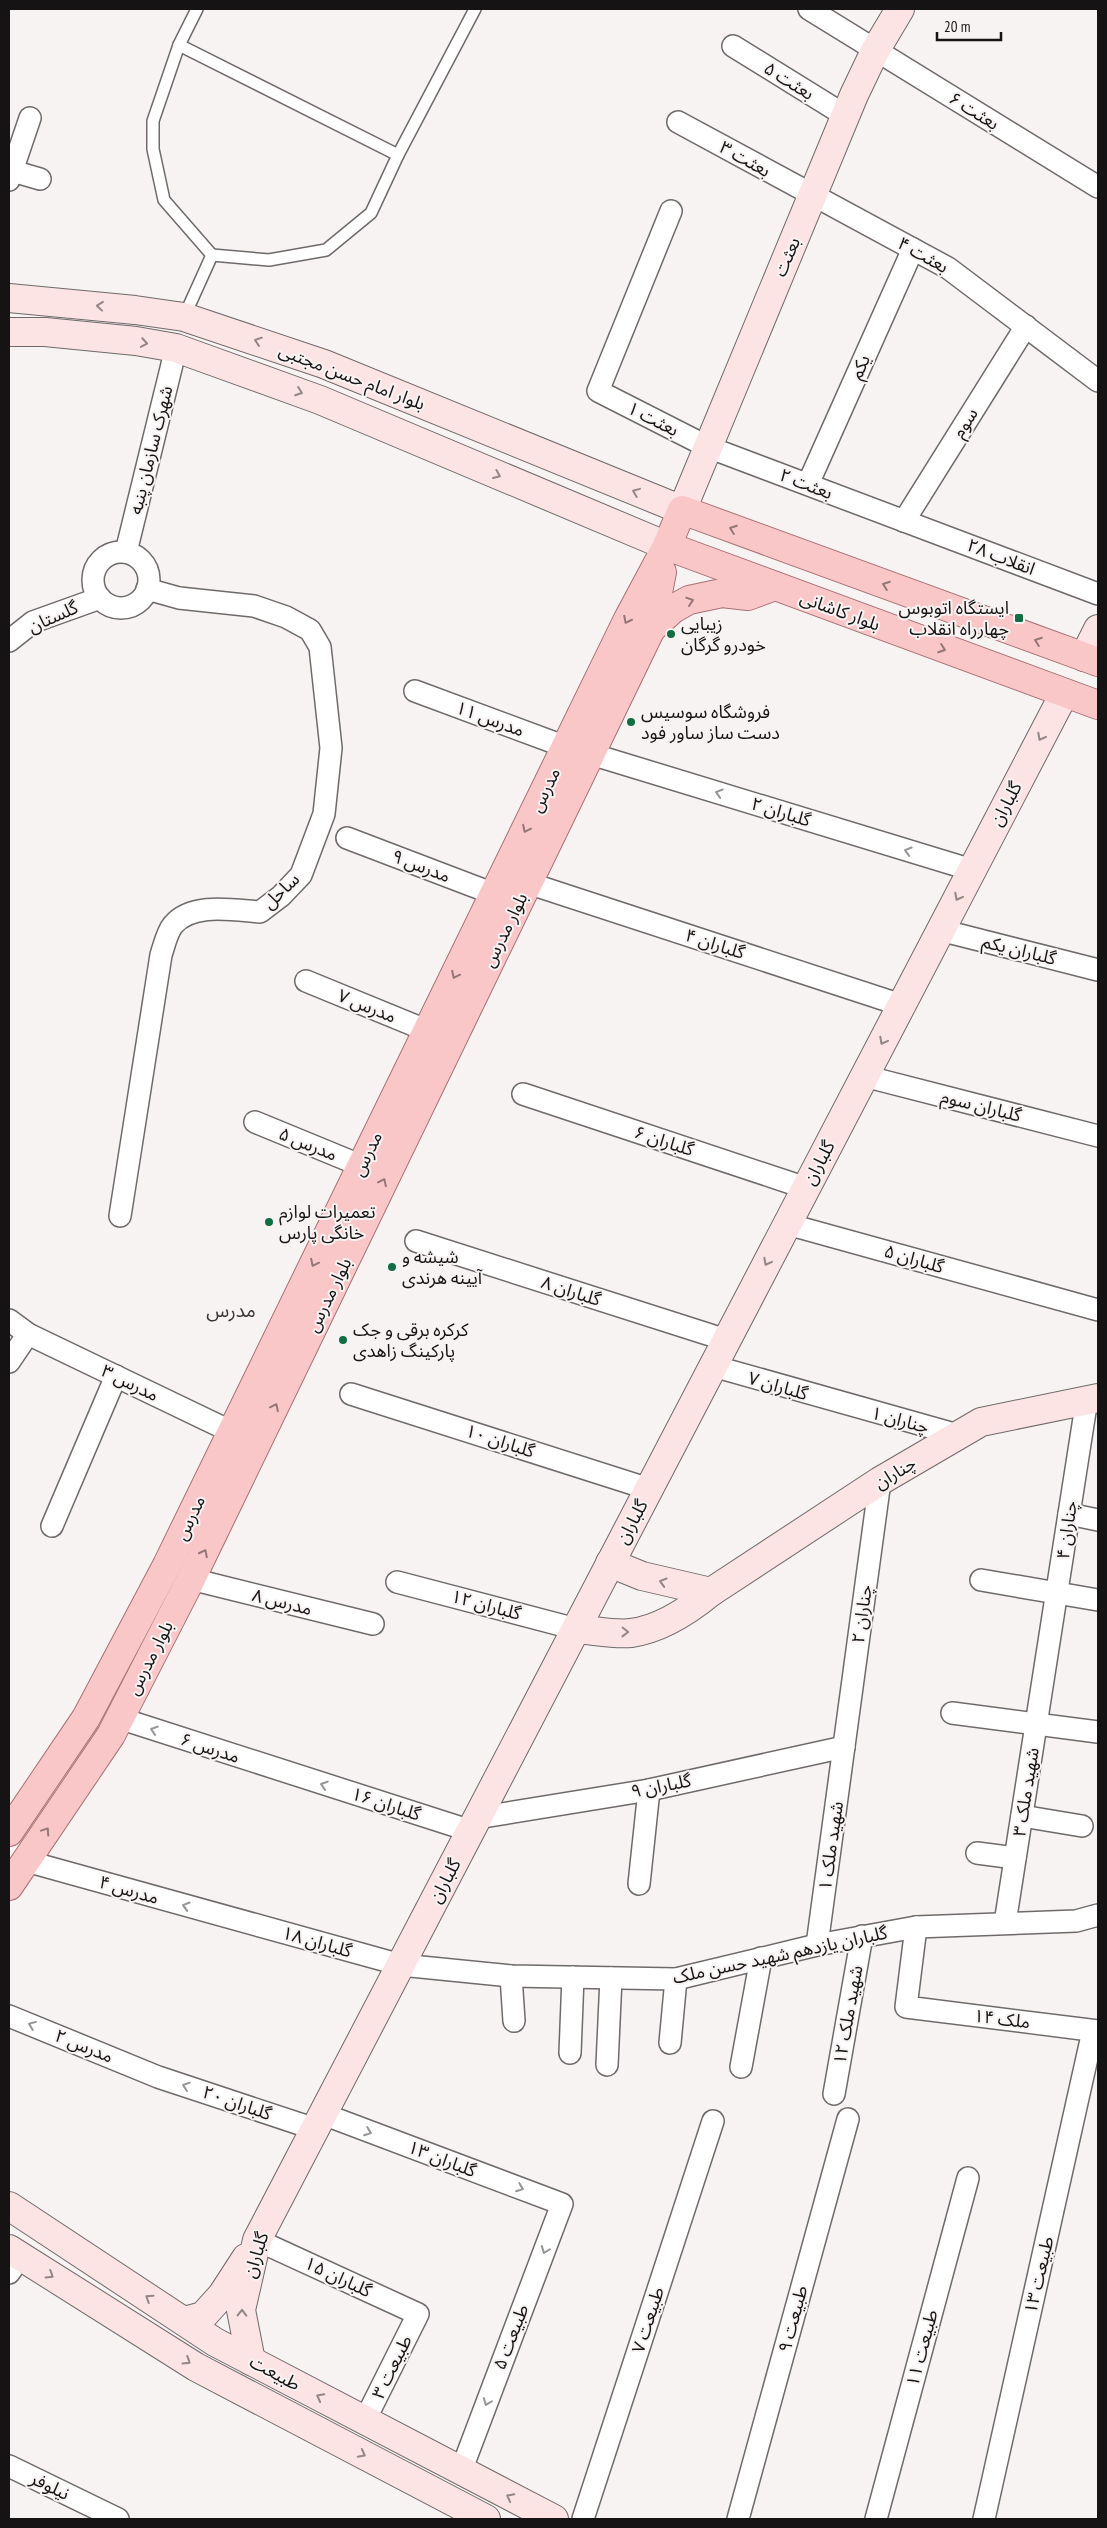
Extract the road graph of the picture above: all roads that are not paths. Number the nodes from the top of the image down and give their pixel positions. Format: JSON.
{"nodes":[{"id":1,"x":197,"y":9,"type":"edge"},
{"id":2,"x":475,"y":9,"type":"edge"},
{"id":3,"x":809,"y":9,"type":"edge"},
{"id":4,"x":900,"y":9,"type":"edge"},
{"id":5,"x":179,"y":45,"type":"junction"},
{"id":6,"x":733,"y":46,"type":"dead end"},
{"id":7,"x":876,"y":51,"type":"junction"},
{"id":8,"x":846,"y":116,"type":"junction"},
{"id":9,"x":30,"y":118,"type":"dead end"},
{"id":10,"x":678,"y":122,"type":"dead end"},
{"id":11,"x":398,"y":155,"type":"junction"},
{"id":12,"x":10,"y":174,"type":"edge"},
{"id":13,"x":40,"y":179,"type":"dead end"},
{"id":14,"x":1098,"y":187,"type":"edge"},
{"id":15,"x":812,"y":196,"type":"junction"},
{"id":16,"x":670,"y":211,"type":"dead end"},
{"id":17,"x":913,"y":249,"type":"junction"},
{"id":18,"x":212,"y":255,"type":"junction"},
{"id":19,"x":9,"y":298,"type":"edge"},
{"id":20,"x":184,"y":317,"type":"junction"},
{"id":21,"x":1026,"y":326,"type":"junction"},
{"id":22,"x":9,"y":332,"type":"edge"},
{"id":23,"x":176,"y":348,"type":"junction"},
{"id":24,"x":1098,"y":381,"type":"edge"},
{"id":25,"x":472,"y":425,"type":"junction"},
{"id":26,"x":708,"y":446,"type":"junction"},
{"id":27,"x":460,"y":458,"type":"junction"},
{"id":28,"x":808,"y":484,"type":"junction"},
{"id":29,"x":682,"y":510,"type":"junction"},
{"id":30,"x":904,"y":521,"type":"junction"},
{"id":31,"x":667,"y":546,"type":"junction"},
{"id":32,"x":126,"y":552,"type":"junction"},
{"id":33,"x":775,"y":586,"type":"junction"},
{"id":34,"x":147,"y":589,"type":"junction"},
{"id":35,"x":1098,"y":594,"type":"edge"},
{"id":36,"x":100,"y":598,"type":"junction"},
{"id":37,"x":651,"y":629,"type":"junction"},
{"id":38,"x":1098,"y":629,"type":"edge"},
{"id":39,"x":9,"y":641,"type":"edge"},
{"id":40,"x":1091,"y":660,"type":"edge"},
{"id":41,"x":415,"y":691,"type":"dead end"},
{"id":42,"x":1064,"y":694,"type":"junction"},
{"id":43,"x":1098,"y":705,"type":"edge"},
{"id":44,"x":578,"y":750,"type":"junction"},
{"id":45,"x":347,"y":838,"type":"dead end"},
{"id":46,"x":972,"y":870,"type":"junction"},
{"id":47,"x":528,"y":883,"type":"junction"},
{"id":48,"x":494,"y":894,"type":"junction"},
{"id":49,"x":940,"y":930,"type":"junction"},
{"id":50,"x":1098,"y":970,"type":"edge"},
{"id":51,"x":306,"y":981,"type":"dead end"},
{"id":52,"x":901,"y":1005,"type":"junction"},
{"id":53,"x":428,"y":1031,"type":"junction"},
{"id":54,"x":864,"y":1076,"type":"junction"},
{"id":55,"x":523,"y":1094,"type":"dead end"},
{"id":56,"x":255,"y":1122,"type":"dead end"},
{"id":57,"x":1098,"y":1136,"type":"edge"},
{"id":58,"x":362,"y":1166,"type":"junction"},
{"id":59,"x":806,"y":1188,"type":"junction"},
{"id":60,"x":120,"y":1216,"type":"dead end"},
{"id":61,"x":787,"y":1224,"type":"junction"},
{"id":62,"x":416,"y":1241,"type":"dead end"},
{"id":63,"x":1098,"y":1310,"type":"edge"},
{"id":64,"x":9,"y":1320,"type":"edge"},
{"id":65,"x":28,"y":1334,"type":"junction"},
{"id":66,"x":279,"y":1336,"type":"junction"},
{"id":67,"x":726,"y":1340,"type":"junction"},
{"id":68,"x":304,"y":1346,"type":"junction"},
{"id":69,"x":9,"y":1362,"type":"edge"},
{"id":70,"x":713,"y":1366,"type":"junction"},
{"id":71,"x":116,"y":1376,"type":"junction"},
{"id":72,"x":351,"y":1394,"type":"dead end"},
{"id":73,"x":1093,"y":1398,"type":"edge"},
{"id":74,"x":843,"y":1405,"type":"joint"},
{"id":75,"x":232,"y":1432,"type":"junction"},
{"id":76,"x":958,"y":1435,"type":"junction"},
{"id":77,"x":880,"y":1481,"type":"junction"},
{"id":78,"x":649,"y":1489,"type":"junction"},
{"id":79,"x":1069,"y":1514,"type":"junction"},
{"id":80,"x":1098,"y":1520,"type":"edge"},
{"id":81,"x":52,"y":1526,"type":"dead end"},
{"id":82,"x":610,"y":1563,"type":"junction"},
{"id":83,"x":191,"y":1579,"type":"junction"},
{"id":84,"x":981,"y":1580,"type":"dead end"},
{"id":85,"x":397,"y":1582,"type":"dead end"},
{"id":86,"x":711,"y":1592,"type":"junction"},
{"id":87,"x":1058,"y":1593,"type":"junction"},
{"id":88,"x":1098,"y":1600,"type":"edge"},
{"id":89,"x":373,"y":1624,"type":"dead end"},
{"id":90,"x":576,"y":1629,"type":"junction"},
{"id":91,"x":1046,"y":1661,"type":"joint"},
{"id":92,"x":952,"y":1713,"type":"dead end"},
{"id":93,"x":119,"y":1718,"type":"junction"},
{"id":94,"x":1037,"y":1724,"type":"junction"},
{"id":95,"x":1098,"y":1732,"type":"edge"},
{"id":96,"x":844,"y":1747,"type":"junction"},
{"id":97,"x":301,"y":1777,"type":"joint"},
{"id":98,"x":649,"y":1790,"type":"junction"},
{"id":99,"x":1022,"y":1816,"type":"junction"},
{"id":100,"x":474,"y":1825,"type":"junction"},
{"id":101,"x":1082,"y":1826,"type":"dead end"},
{"id":102,"x":9,"y":1832,"type":"edge"},
{"id":103,"x":976,"y":1853,"type":"dead end"},
{"id":104,"x":1015,"y":1858,"type":"junction"},
{"id":105,"x":26,"y":1861,"type":"junction"},
{"id":106,"x":639,"y":1884,"type":"dead end"},
{"id":107,"x":9,"y":1886,"type":"edge"},
{"id":108,"x":1098,"y":1915,"type":"edge"},
{"id":109,"x":233,"y":1919,"type":"joint"},
{"id":110,"x":1005,"y":1924,"type":"junction"},
{"id":111,"x":916,"y":1927,"type":"junction"},
{"id":112,"x":862,"y":1936,"type":"junction"},
{"id":113,"x":817,"y":1945,"type":"junction"},
{"id":114,"x":761,"y":1958,"type":"junction"},
{"id":115,"x":400,"y":1965,"type":"junction"},
{"id":116,"x":511,"y":1976,"type":"junction"},
{"id":117,"x":573,"y":1977,"type":"junction"},
{"id":118,"x":610,"y":1978,"type":"junction"},
{"id":119,"x":676,"y":1979,"type":"junction"},
{"id":120,"x":9,"y":2016,"type":"edge"},
{"id":121,"x":514,"y":2021,"type":"dead end"},
{"id":122,"x":1096,"y":2031,"type":"edge"},
{"id":123,"x":670,"y":2043,"type":"dead end"},
{"id":124,"x":570,"y":2053,"type":"dead end"},
{"id":125,"x":607,"y":2065,"type":"dead end"},
{"id":126,"x":742,"y":2067,"type":"dead end"},
{"id":127,"x":158,"y":2076,"type":"joint"},
{"id":128,"x":834,"y":2094,"type":"dead end"},
{"id":129,"x":848,"y":2119,"type":"dead end"},
{"id":130,"x":713,"y":2120,"type":"dead end"},
{"id":131,"x":319,"y":2122,"type":"junction"},
{"id":132,"x":968,"y":2178,"type":"dead end"},
{"id":133,"x":562,"y":2204,"type":"joint"},
{"id":134,"x":9,"y":2206,"type":"edge"},
{"id":135,"x":257,"y":2240,"type":"junction"},
{"id":136,"x":13,"y":2259,"type":"edge"},
{"id":137,"x":418,"y":2314,"type":"joint"},
{"id":138,"x":184,"y":2321,"type":"junction"},
{"id":139,"x":251,"y":2361,"type":"junction"},
{"id":140,"x":358,"y":2417,"type":"junction"},
{"id":141,"x":335,"y":2440,"type":"junction"},
{"id":142,"x":9,"y":2466,"type":"edge"},
{"id":143,"x":461,"y":2471,"type":"junction"},
{"id":144,"x":485,"y":2483,"type":"junction"},
{"id":145,"x":480,"y":2516,"type":"edge"},
{"id":146,"x":118,"y":2519,"type":"edge"},
{"id":147,"x":554,"y":2519,"type":"edge"},
{"id":148,"x":583,"y":2519,"type":"edge"},
{"id":149,"x":738,"y":2519,"type":"edge"},
{"id":150,"x":876,"y":2519,"type":"edge"},
{"id":151,"x":984,"y":2519,"type":"edge"}],
"edges":[{"from":1,"to":5,"type":"lane"},
{"from":2,"to":11,"type":"lane"},
{"from":3,"to":7,"type":"street","name":"۶ بعثت"},
{"from":4,"to":7,"type":"street","name":"بعثت"},
{"from":5,"to":11,"type":"lane"},
{"from":5,"to":18,"type":"lane"},
{"from":6,"to":8,"type":"street","name":"۵ بعثت"},
{"from":7,"to":8,"type":"street","name":"بعثت"},
{"from":7,"to":14,"type":"street","name":"۶ بعثت"},
{"from":8,"to":15,"type":"street","name":"بعثت"},
{"from":9,"to":12,"type":"street"},
{"from":10,"to":15,"type":"street","name":"۳ بعثت"},
{"from":11,"to":18,"type":"lane"},
{"from":12,"to":13,"type":"street"},
{"from":15,"to":17,"type":"street","name":"۴ بعثت"},
{"from":15,"to":26,"type":"street","name":"بعثت"},
{"from":16,"to":26,"type":"street","name":"۱ بعثت"},
{"from":17,"to":21,"type":"street","name":"۴ بعثت"},
{"from":17,"to":28,"type":"street","name":"یکم"},
{"from":18,"to":20,"type":"lane"},
{"from":20,"to":19,"type":"street","name":"بلوار امام حسن مجتبی","one_way":true},
{"from":25,"to":20,"type":"street","name":"بلوار امام حسن مجتبی","one_way":true},
{"from":21,"to":24,"type":"street","name":"۴ بعثت"},
{"from":21,"to":30,"type":"street","name":"سوم"},
{"from":22,"to":23,"type":"street","name":"بلوار امام حسن مجتبی","one_way":true},
{"from":23,"to":27,"type":"street","name":"بلوار امام حسن مجتبی","one_way":true},
{"from":23,"to":32,"type":"street","name":"شهرک سازمان پنبه"},
{"from":25,"to":27,"type":"street"},
{"from":29,"to":25,"type":"street","name":"بلوار امام حسن مجتبی","one_way":true},
{"from":26,"to":28,"type":"street","name":"۲ بعثت"},
{"from":26,"to":29,"type":"street","name":"بعثت"},
{"from":27,"to":31,"type":"street","name":"بلوار امام حسن مجتبی","one_way":true},
{"from":28,"to":30,"type":"street","name":"۲ بعثت"},
{"from":29,"to":31,"type":"main road"},
{"from":40,"to":29,"type":"main road","one_way":true},
{"from":30,"to":35,"type":"street","name":"۲۸ انقلاب"},
{"from":31,"to":33,"type":"main road","name":"بلوار کاشانی"},
{"from":31,"to":37,"type":"main road","name":"بلوار مدرس"},
{"from":31,"to":44,"type":"main road","name":"مدرس","one_way":true},
{"from":32,"to":34,"type":"street"},
{"from":32,"to":36,"type":"street"},
{"from":37,"to":33,"type":"main road","one_way":true},
{"from":33,"to":42,"type":"main road","name":"بلوار کاشانی","one_way":true},
{"from":34,"to":36,"type":"street"},
{"from":34,"to":60,"type":"street","name":"ساحل"},
{"from":36,"to":39,"type":"street","name":"گلستان"},
{"from":37,"to":44,"type":"main road","name":"بلوار مدرس"},
{"from":38,"to":40,"type":"street"},
{"from":40,"to":42,"type":"main road"},
{"from":41,"to":44,"type":"street","name":"مدرس ۱۱"},
{"from":42,"to":43,"type":"main road","name":"بلوار کاشانی"},
{"from":42,"to":46,"type":"street","name":"گلباران","one_way":true},
{"from":46,"to":44,"type":"street","name":"گلباران ۲","one_way":true},
{"from":44,"to":47,"type":"main road","name":"بلوار مدرس"},
{"from":44,"to":48,"type":"main road","name":"مدرس","one_way":true},
{"from":45,"to":48,"type":"street","name":"مدرس ۹"},
{"from":46,"to":49,"type":"street","name":"گلباران","one_way":true},
{"from":47,"to":52,"type":"street","name":"گلباران ۴"},
{"from":68,"to":47,"type":"main road","name":"بلوار مدرس","one_way":true},
{"from":48,"to":53,"type":"main road","name":"مدرس","one_way":true},
{"from":49,"to":50,"type":"street","name":"گلباران یکم"},
{"from":49,"to":52,"type":"street","name":"گلباران"},
{"from":51,"to":53,"type":"street","name":"مدرس ۷"},
{"from":52,"to":54,"type":"street","name":"گلباران","one_way":true},
{"from":53,"to":58,"type":"main road","name":"مدرس"},
{"from":54,"to":57,"type":"street","name":"گلباران سوم"},
{"from":54,"to":59,"type":"street","name":"گلباران"},
{"from":55,"to":59,"type":"street","name":"گلباران ۶"},
{"from":56,"to":58,"type":"street","name":"مدرس ۵"},
{"from":58,"to":66,"type":"main road","name":"مدرس","one_way":true},
{"from":59,"to":61,"type":"street","name":"گلباران"},
{"from":61,"to":63,"type":"street","name":"گلباران ۵"},
{"from":61,"to":67,"type":"street","name":"گلباران","one_way":true},
{"from":62,"to":67,"type":"street","name":"گلباران ۸"},
{"from":64,"to":65,"type":"street","name":"مدرس ۳"},
{"from":65,"to":69,"type":"street"},
{"from":65,"to":71,"type":"street","name":"مدرس ۳"},
{"from":66,"to":68,"type":"main road"},
{"from":66,"to":75,"type":"main road","name":"مدرس"},
{"from":67,"to":70,"type":"street","name":"گلباران"},
{"from":83,"to":68,"type":"main road","name":"بلوار مدرس","one_way":true},
{"from":70,"to":74,"type":"street","name":"۷ گلباران"},
{"from":70,"to":78,"type":"street","name":"گلباران"},
{"from":71,"to":75,"type":"street","name":"مدرس ۳"},
{"from":71,"to":81,"type":"street"},
{"from":72,"to":78,"type":"street","name":"گلباران ۱۰"},
{"from":73,"to":76,"type":"street","name":"چناران"},
{"from":73,"to":79,"type":"street","name":"۴ چناران"},
{"from":74,"to":76,"type":"street","name":"چناران ۱"},
{"from":75,"to":102,"type":"main road","name":"مدرس"},
{"from":76,"to":77,"type":"street","name":"چناران"},
{"from":77,"to":86,"type":"street","name":"چناران"},
{"from":77,"to":96,"type":"street","name":"۲ چناران"},
{"from":78,"to":82,"type":"street","name":"گلباران"},
{"from":79,"to":80,"type":"street"},
{"from":79,"to":87,"type":"street","name":"۴ چناران"},
{"from":86,"to":82,"type":"street","one_way":true},
{"from":82,"to":90,"type":"street","name":"گلباران"},
{"from":83,"to":89,"type":"street","name":"مدرس ۸"},
{"from":83,"to":93,"type":"main road","name":"بلوار مدرس"},
{"from":84,"to":87,"type":"street"},
{"from":85,"to":90,"type":"street","name":"گلباران ۱۲"},
{"from":90,"to":86,"type":"street","name":"چناران","one_way":true},
{"from":87,"to":88,"type":"street"},
{"from":87,"to":91,"type":"street","name":"۴ چناران"},
{"from":90,"to":100,"type":"street","name":"گلباران"},
{"from":91,"to":94,"type":"street","name":"۳ شهید ملک"},
{"from":92,"to":94,"type":"street"},
{"from":97,"to":93,"type":"street","name":"مدرس ۶","one_way":true},
{"from":105,"to":93,"type":"main road","name":"بلوار مدرس","one_way":true},
{"from":94,"to":95,"type":"street"},
{"from":94,"to":99,"type":"street","name":"۳ شهید ملک"},
{"from":96,"to":98,"type":"street","name":"۹ گلباران"},
{"from":96,"to":113,"type":"street","name":"۱ شهید ملک"},
{"from":100,"to":97,"type":"street","name":"گلباران ۱۶","one_way":true},
{"from":98,"to":100,"type":"street","name":"۹ گلباران"},
{"from":98,"to":106,"type":"street"},
{"from":99,"to":101,"type":"street"},
{"from":99,"to":104,"type":"street","name":"۳ شهید ملک"},
{"from":100,"to":115,"type":"street","name":"گلباران"},
{"from":103,"to":104,"type":"street"},
{"from":104,"to":110,"type":"street","name":"۳ شهید ملک"},
{"from":105,"to":107,"type":"main road","name":"بلوار مدرس"},
{"from":109,"to":105,"type":"street","name":"مدرس ۴","one_way":true},
{"from":108,"to":110,"type":"street","name":"گلباران یازدهم شهید حسن ملک"},
{"from":109,"to":115,"type":"street","name":"گلباران ۱۸"},
{"from":110,"to":111,"type":"street","name":"گلباران یازدهم شهید حسن ملک"},
{"from":111,"to":112,"type":"street","name":"گلباران یازدهم شهید حسن ملک"},
{"from":111,"to":122,"type":"street","name":"ملک ۱۴"},
{"from":112,"to":113,"type":"street","name":"گلباران یازدهم شهید حسن ملک"},
{"from":112,"to":128,"type":"street","name":"۱۲ شهید ملک"},
{"from":113,"to":114,"type":"street","name":"گلباران یازدهم شهید حسن ملک"},
{"from":114,"to":119,"type":"street","name":"گلباران یازدهم شهید حسن ملک"},
{"from":114,"to":126,"type":"street"},
{"from":115,"to":116,"type":"street","name":"گلباران یازدهم شهید حسن ملک"},
{"from":115,"to":131,"type":"street","name":"گلباران"},
{"from":116,"to":117,"type":"street","name":"گلباران یازدهم شهید حسن ملک"},
{"from":116,"to":121,"type":"street"},
{"from":117,"to":118,"type":"street","name":"گلباران یازدهم شهید حسن ملک"},
{"from":117,"to":124,"type":"street"},
{"from":118,"to":119,"type":"street","name":"گلباران یازدهم شهید حسن ملک"},
{"from":118,"to":125,"type":"street"},
{"from":119,"to":123,"type":"street"},
{"from":127,"to":120,"type":"street","name":"مدرس ۲","one_way":true},
{"from":122,"to":151,"type":"street","name":"طبیعت ۱۳"},
{"from":131,"to":127,"type":"street","name":"گلباران ۲۰","one_way":true},
{"from":129,"to":149,"type":"street","name":"طبیعت ۹"},
{"from":130,"to":148,"type":"street","name":"طبیعت ۷"},
{"from":131,"to":133,"type":"street","name":"۱۳ گلباران","one_way":true},
{"from":131,"to":135,"type":"street","name":"گلباران"},
{"from":132,"to":150,"type":"street","name":"طبیعت ۱۱"},
{"from":133,"to":143,"type":"street","name":"۵ طبیعت","one_way":true},
{"from":138,"to":134,"type":"street","name":"طبیعت","one_way":true},
{"from":135,"to":137,"type":"street","name":"گلباران ۱۵"},
{"from":135,"to":138,"type":"street"},
{"from":139,"to":135,"type":"street","name":"گلباران","one_way":true},
{"from":136,"to":141,"type":"street","name":"طبیعت","one_way":true},
{"from":137,"to":140,"type":"street","name":"طبیعت ۳"},
{"from":138,"to":139,"type":"street","name":"طبیعت"},
{"from":140,"to":139,"type":"street","name":"طبیعت","one_way":true},
{"from":140,"to":141,"type":"street"},
{"from":140,"to":143,"type":"street","name":"طبیعت"},
{"from":141,"to":145,"type":"street","name":"طبیعت","one_way":true},
{"from":142,"to":146,"type":"street","name":"نیلوفر"},
{"from":143,"to":144,"type":"street","name":"طبیعت"},
{"from":144,"to":145,"type":"street"},
{"from":147,"to":144,"type":"street","name":"طبیعت","one_way":true}]}
